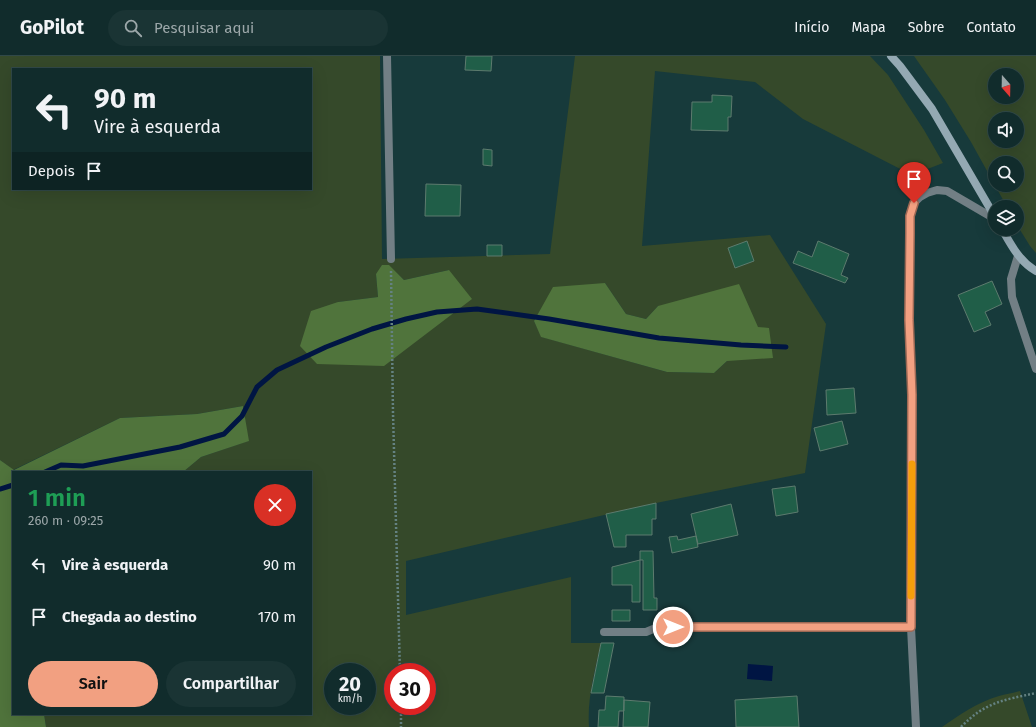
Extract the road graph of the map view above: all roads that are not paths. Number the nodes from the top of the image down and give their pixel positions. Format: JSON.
{"nodes":[{"id":1,"x":387,"y":56,"type":"edge"},
{"id":2,"x":891,"y":56,"type":"edge"},
{"id":3,"x":988,"y":206,"type":"edge"},
{"id":4,"x":988,"y":214,"type":"edge"},
{"id":5,"x":1006,"y":236,"type":"edge"},
{"id":6,"x":1018,"y":256,"type":"junction"},
{"id":7,"x":391,"y":258,"type":"road end"},
{"id":8,"x":1036,"y":272,"type":"edge"},
{"id":9,"x":1036,"y":369,"type":"edge"},
{"id":10,"x":911,"y":627,"type":"junction"},
{"id":11,"x":604,"y":632,"type":"dead end"},
{"id":12,"x":916,"y":727,"type":"edge"}],
"edges":[{"from":1,"to":7,"type":"street"},
{"from":2,"to":3,"type":"main road"},
{"from":4,"to":10,"type":"street"},
{"from":5,"to":6,"type":"main road"},
{"from":6,"to":8,"type":"main road"},
{"from":6,"to":9,"type":"street"},
{"from":10,"to":11,"type":"street"},
{"from":10,"to":12,"type":"street"}]}
